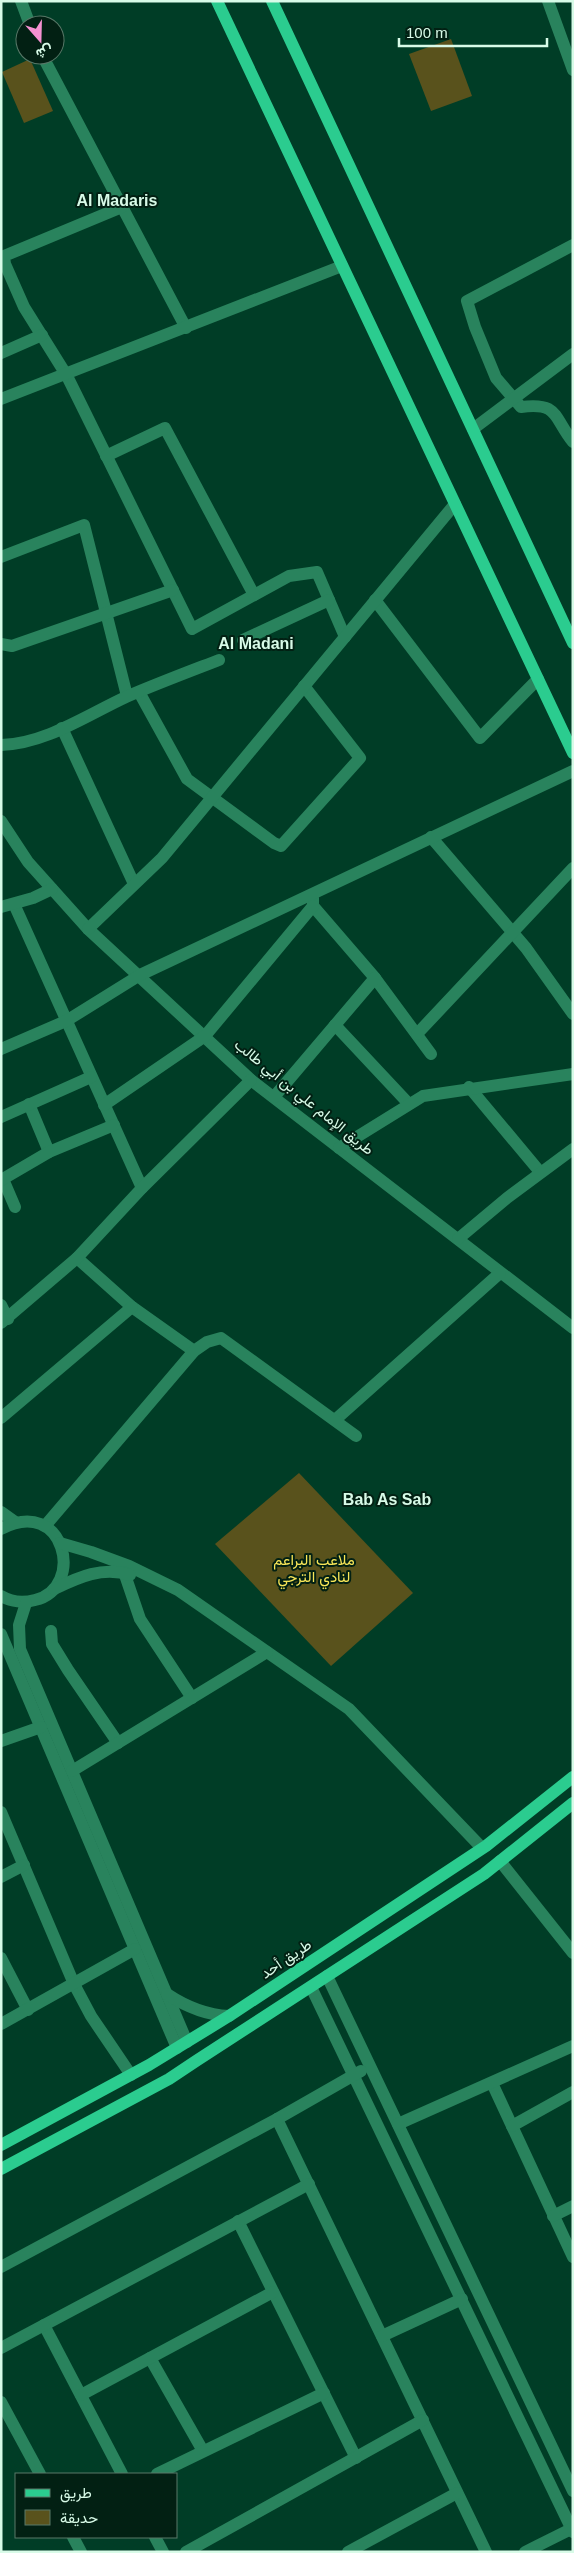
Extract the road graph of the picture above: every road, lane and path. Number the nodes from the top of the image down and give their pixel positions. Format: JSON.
{"nodes":[{"id":1,"x":20,"y":1,"type":"edge"},
{"id":2,"x":217,"y":1,"type":"edge"},
{"id":3,"x":272,"y":1,"type":"edge"},
{"id":4,"x":548,"y":1,"type":"edge"},
{"id":5,"x":26,"y":15,"type":"edge"},
{"id":6,"x":47,"y":65,"type":"edge"},
{"id":7,"x":573,"y":70,"type":"edge"},
{"id":8,"x":122,"y":207,"type":"junction"},
{"id":9,"x":573,"y":245,"type":"edge"},
{"id":10,"x":342,"y":266,"type":"junction"},
{"id":11,"x":4,"y":268,"type":"edge"},
{"id":12,"x":186,"y":328,"type":"junction"},
{"id":13,"x":42,"y":335,"type":"junction"},
{"id":14,"x":1,"y":353,"type":"edge"},
{"id":15,"x":573,"y":354,"type":"edge"},
{"id":16,"x":67,"y":376,"type":"junction"},
{"id":17,"x":514,"y":398,"type":"junction"},
{"id":18,"x":1,"y":400,"type":"edge"},
{"id":19,"x":473,"y":429,"type":"junction"},
{"id":20,"x":573,"y":442,"type":"edge"},
{"id":21,"x":106,"y":456,"type":"junction"},
{"id":22,"x":455,"y":504,"type":"junction"},
{"id":23,"x":1,"y":557,"type":"edge"},
{"id":24,"x":173,"y":590,"type":"junction"},
{"id":25,"x":254,"y":595,"type":"junction"},
{"id":26,"x":329,"y":600,"type":"junction"},
{"id":27,"x":375,"y":600,"type":"junction"},
{"id":28,"x":105,"y":612,"type":"junction"},
{"id":29,"x":345,"y":637,"type":"junction"},
{"id":30,"x":243,"y":640,"type":"dead end"},
{"id":31,"x":573,"y":643,"type":"edge"},
{"id":32,"x":1,"y":644,"type":"edge"},
{"id":33,"x":219,"y":660,"type":"dead end"},
{"id":34,"x":538,"y":679,"type":"junction"},
{"id":35,"x":304,"y":686,"type":"junction"},
{"id":36,"x":133,"y":694,"type":"junction"},
{"id":37,"x":62,"y":728,"type":"junction"},
{"id":38,"x":1,"y":744,"type":"edge"},
{"id":39,"x":573,"y":753,"type":"edge"},
{"id":40,"x":573,"y":771,"type":"edge"},
{"id":41,"x":212,"y":798,"type":"junction"},
{"id":42,"x":1,"y":821,"type":"edge"},
{"id":43,"x":432,"y":837,"type":"junction"},
{"id":44,"x":573,"y":868,"type":"edge"},
{"id":45,"x":134,"y":884,"type":"junction"},
{"id":46,"x":52,"y":889,"type":"junction"},
{"id":47,"x":313,"y":900,"type":"junction"},
{"id":48,"x":8,"y":906,"type":"edge"},
{"id":49,"x":88,"y":929,"type":"junction"},
{"id":50,"x":512,"y":931,"type":"junction"},
{"id":51,"x":140,"y":975,"type":"junction"},
{"id":52,"x":375,"y":978,"type":"junction"},
{"id":53,"x":573,"y":1014,"type":"edge"},
{"id":54,"x":66,"y":1021,"type":"junction"},
{"id":55,"x":335,"y":1025,"type":"junction"},
{"id":56,"x":417,"y":1034,"type":"junction"},
{"id":57,"x":205,"y":1036,"type":"junction"},
{"id":58,"x":1,"y":1049,"type":"edge"},
{"id":59,"x":431,"y":1054,"type":"dead end"},
{"id":60,"x":573,"y":1074,"type":"edge"},
{"id":61,"x":91,"y":1077,"type":"junction"},
{"id":62,"x":252,"y":1080,"type":"junction"},
{"id":63,"x":469,"y":1087,"type":"junction"},
{"id":64,"x":274,"y":1097,"type":"junction"},
{"id":65,"x":29,"y":1104,"type":"junction"},
{"id":66,"x":409,"y":1104,"type":"junction"},
{"id":67,"x":104,"y":1105,"type":"junction"},
{"id":68,"x":1,"y":1117,"type":"edge"},
{"id":69,"x":114,"y":1125,"type":"junction"},
{"id":70,"x":340,"y":1148,"type":"junction"},
{"id":71,"x":573,"y":1149,"type":"edge"},
{"id":72,"x":49,"y":1152,"type":"junction"},
{"id":73,"x":540,"y":1172,"type":"junction"},
{"id":74,"x":2,"y":1179,"type":"edge"},
{"id":75,"x":142,"y":1188,"type":"junction"},
{"id":76,"x":15,"y":1207,"type":"dead end"},
{"id":77,"x":458,"y":1240,"type":"junction"},
{"id":78,"x":77,"y":1258,"type":"junction"},
{"id":79,"x":500,"y":1272,"type":"junction"},
{"id":80,"x":1,"y":1305,"type":"edge"},
{"id":81,"x":132,"y":1307,"type":"junction"},
{"id":82,"x":4,"y":1321,"type":"edge"},
{"id":83,"x":573,"y":1328,"type":"edge"},
{"id":84,"x":194,"y":1351,"type":"junction"},
{"id":85,"x":1,"y":1418,"type":"edge"},
{"id":86,"x":335,"y":1420,"type":"junction"},
{"id":87,"x":356,"y":1436,"type":"dead end"},
{"id":88,"x":1,"y":1512,"type":"edge"},
{"id":89,"x":15,"y":1522,"type":"junction"},
{"id":90,"x":45,"y":1526,"type":"junction"},
{"id":91,"x":1,"y":1529,"type":"edge"},
{"id":92,"x":60,"y":1543,"type":"junction"},
{"id":93,"x":124,"y":1572,"type":"junction"},
{"id":94,"x":54,"y":1589,"type":"junction"},
{"id":95,"x":178,"y":1590,"type":"junction"},
{"id":96,"x":1,"y":1596,"type":"edge"},
{"id":97,"x":26,"y":1602,"type":"junction"},
{"id":98,"x":51,"y":1632,"type":"dead end"},
{"id":99,"x":1,"y":1634,"type":"edge"},
{"id":100,"x":267,"y":1652,"type":"junction"},
{"id":101,"x":192,"y":1698,"type":"junction"},
{"id":102,"x":41,"y":1727,"type":"junction"},
{"id":103,"x":1,"y":1741,"type":"edge"},
{"id":104,"x":118,"y":1743,"type":"junction"},
{"id":105,"x":72,"y":1771,"type":"junction"},
{"id":106,"x":573,"y":1777,"type":"edge"},
{"id":107,"x":573,"y":1803,"type":"edge"},
{"id":108,"x":1,"y":1812,"type":"edge"},
{"id":109,"x":482,"y":1848,"type":"junction"},
{"id":110,"x":500,"y":1861,"type":"junction"},
{"id":111,"x":24,"y":1865,"type":"junction"},
{"id":112,"x":1,"y":1877,"type":"edge"},
{"id":113,"x":135,"y":1949,"type":"junction"},
{"id":114,"x":573,"y":1953,"type":"edge"},
{"id":115,"x":1,"y":1958,"type":"edge"},
{"id":116,"x":327,"y":1976,"type":"junction"},
{"id":117,"x":74,"y":1984,"type":"junction"},
{"id":118,"x":311,"y":1986,"type":"junction"},
{"id":119,"x":167,"y":1994,"type":"junction"},
{"id":120,"x":28,"y":2010,"type":"junction"},
{"id":121,"x":229,"y":2016,"type":"junction"},
{"id":122,"x":1,"y":2024,"type":"edge"},
{"id":123,"x":182,"y":2045,"type":"junction"},
{"id":124,"x":573,"y":2046,"type":"edge"},
{"id":125,"x":371,"y":2067,"type":"junction"},
{"id":126,"x":353,"y":2074,"type":"junction"},
{"id":127,"x":131,"y":2075,"type":"junction"},
{"id":128,"x":492,"y":2083,"type":"junction"},
{"id":129,"x":573,"y":2092,"type":"edge"},
{"id":130,"x":277,"y":2119,"type":"junction"},
{"id":131,"x":398,"y":2124,"type":"junction"},
{"id":132,"x":512,"y":2126,"type":"junction"},
{"id":133,"x":1,"y":2145,"type":"edge"},
{"id":134,"x":1,"y":2169,"type":"edge"},
{"id":135,"x":308,"y":2184,"type":"junction"},
{"id":136,"x":573,"y":2206,"type":"edge"},
{"id":137,"x":553,"y":2216,"type":"junction"},
{"id":138,"x":238,"y":2221,"type":"junction"},
{"id":139,"x":573,"y":2257,"type":"edge"},
{"id":140,"x":1,"y":2267,"type":"edge"},
{"id":141,"x":273,"y":2292,"type":"junction"},
{"id":142,"x":462,"y":2299,"type":"junction"},
{"id":143,"x":44,"y":2325,"type":"junction"},
{"id":144,"x":382,"y":2336,"type":"junction"},
{"id":145,"x":1,"y":2348,"type":"edge"},
{"id":146,"x":150,"y":2358,"type":"junction"},
{"id":147,"x":324,"y":2394,"type":"junction"},
{"id":148,"x":81,"y":2395,"type":"junction"},
{"id":149,"x":1,"y":2402,"type":"edge"},
{"id":150,"x":423,"y":2420,"type":"junction"},
{"id":151,"x":203,"y":2451,"type":"junction"},
{"id":152,"x":356,"y":2458,"type":"junction"},
{"id":153,"x":39,"y":2473,"type":"edge"},
{"id":154,"x":121,"y":2473,"type":"edge"},
{"id":155,"x":159,"y":2473,"type":"edge"},
{"id":156,"x":573,"y":2491,"type":"edge"},
{"id":157,"x":456,"y":2493,"type":"junction"},
{"id":158,"x":572,"y":2530,"type":"edge"},
{"id":159,"x":74,"y":2538,"type":"edge"},
{"id":160,"x":156,"y":2538,"type":"edge"},
{"id":161,"x":81,"y":2552,"type":"edge"},
{"id":162,"x":163,"y":2552,"type":"edge"},
{"id":163,"x":186,"y":2552,"type":"edge"},
{"id":164,"x":348,"y":2552,"type":"edge"},
{"id":165,"x":486,"y":2552,"type":"edge"},
{"id":166,"x":525,"y":2552,"type":"edge"}],
"edges":[{"from":1,"to":5,"type":"street"},
{"from":2,"to":10,"type":"main road"},
{"from":3,"to":19,"type":"main road"},
{"from":4,"to":7,"type":"street"},
{"from":6,"to":8,"type":"street"},
{"from":8,"to":11,"type":"street"},
{"from":8,"to":12,"type":"street"},
{"from":9,"to":17,"type":"street"},
{"from":10,"to":12,"type":"street"},
{"from":10,"to":22,"type":"main road"},
{"from":11,"to":13,"type":"street"},
{"from":12,"to":16,"type":"street"},
{"from":13,"to":14,"type":"street"},
{"from":13,"to":16,"type":"street"},
{"from":15,"to":17,"type":"street"},
{"from":16,"to":18,"type":"street"},
{"from":16,"to":21,"type":"street"},
{"from":17,"to":19,"type":"street"},
{"from":17,"to":20,"type":"street"},
{"from":19,"to":31,"type":"main road"},
{"from":21,"to":24,"type":"street"},
{"from":21,"to":25,"type":"street"},
{"from":22,"to":27,"type":"street"},
{"from":22,"to":34,"type":"main road"},
{"from":23,"to":28,"type":"street"},
{"from":24,"to":25,"type":"street"},
{"from":24,"to":28,"type":"street"},
{"from":25,"to":26,"type":"street"},
{"from":26,"to":29,"type":"street"},
{"from":26,"to":30,"type":"street"},
{"from":27,"to":29,"type":"street"},
{"from":27,"to":34,"type":"street"},
{"from":28,"to":32,"type":"street"},
{"from":28,"to":36,"type":"street"},
{"from":29,"to":35,"type":"street"},
{"from":33,"to":36,"type":"street"},
{"from":34,"to":39,"type":"main road"},
{"from":35,"to":41,"type":"street"},
{"from":35,"to":41,"type":"street"},
{"from":36,"to":37,"type":"street"},
{"from":36,"to":41,"type":"street"},
{"from":37,"to":38,"type":"street"},
{"from":37,"to":45,"type":"street"},
{"from":40,"to":43,"type":"street"},
{"from":41,"to":45,"type":"street"},
{"from":42,"to":46,"type":"street","name":"طريق الإمام علي بن أبي طالب"},
{"from":43,"to":47,"type":"street"},
{"from":43,"to":50,"type":"street"},
{"from":44,"to":50,"type":"street"},
{"from":45,"to":49,"type":"street"},
{"from":46,"to":48,"type":"street"},
{"from":46,"to":49,"type":"street","name":"طريق الإمام علي بن أبي طالب"},
{"from":47,"to":51,"type":"street"},
{"from":47,"to":52,"type":"street"},
{"from":47,"to":57,"type":"street"},
{"from":48,"to":54,"type":"street"},
{"from":49,"to":51,"type":"street","name":"طريق الإمام علي بن أبي طالب"},
{"from":50,"to":53,"type":"street"},
{"from":50,"to":56,"type":"street"},
{"from":51,"to":54,"type":"street"},
{"from":51,"to":57,"type":"street","name":"طريق الإمام علي بن أبي طالب"},
{"from":52,"to":55,"type":"street"},
{"from":52,"to":56,"type":"street"},
{"from":54,"to":58,"type":"street"},
{"from":54,"to":61,"type":"street"},
{"from":55,"to":64,"type":"street"},
{"from":55,"to":66,"type":"street"},
{"from":56,"to":59,"type":"street"},
{"from":57,"to":62,"type":"street","name":"طريق الإمام علي بن أبي طالب"},
{"from":57,"to":67,"type":"street"},
{"from":60,"to":63,"type":"street"},
{"from":61,"to":65,"type":"street"},
{"from":61,"to":67,"type":"street"},
{"from":62,"to":64,"type":"street","name":"طريق الإمام علي بن أبي طالب"},
{"from":62,"to":75,"type":"street"},
{"from":63,"to":66,"type":"street"},
{"from":63,"to":73,"type":"street"},
{"from":64,"to":70,"type":"street","name":"طريق الإمام علي بن أبي طالب"},
{"from":65,"to":68,"type":"street"},
{"from":65,"to":72,"type":"street"},
{"from":66,"to":70,"type":"street"},
{"from":67,"to":69,"type":"street"},
{"from":69,"to":72,"type":"street"},
{"from":69,"to":75,"type":"street"},
{"from":70,"to":77,"type":"street","name":"طريق الإمام علي بن أبي طالب"},
{"from":71,"to":73,"type":"street"},
{"from":72,"to":74,"type":"street"},
{"from":73,"to":77,"type":"street"},
{"from":74,"to":76,"type":"street"},
{"from":75,"to":78,"type":"street"},
{"from":77,"to":79,"type":"street","name":"طريق الإمام علي بن أبي طالب"},
{"from":78,"to":81,"type":"street"},
{"from":78,"to":82,"type":"street"},
{"from":79,"to":83,"type":"street","name":"طريق الإمام علي بن أبي طالب"},
{"from":79,"to":86,"type":"street"},
{"from":80,"to":82,"type":"street"},
{"from":81,"to":84,"type":"street"},
{"from":81,"to":85,"type":"street"},
{"from":84,"to":86,"type":"street"},
{"from":84,"to":90,"type":"street"},
{"from":86,"to":87,"type":"street"},
{"from":88,"to":89,"type":"street"},
{"from":89,"to":90,"type":"street"},
{"from":89,"to":91,"type":"street"},
{"from":90,"to":92,"type":"street"},
{"from":92,"to":94,"type":"street"},
{"from":92,"to":95,"type":"street"},
{"from":93,"to":94,"type":"street"},
{"from":93,"to":95,"type":"street"},
{"from":93,"to":101,"type":"street"},
{"from":94,"to":97,"type":"street"},
{"from":95,"to":100,"type":"street"},
{"from":96,"to":97,"type":"street"},
{"from":97,"to":105,"type":"street"},
{"from":98,"to":104,"type":"street"},
{"from":99,"to":102,"type":"street"},
{"from":100,"to":101,"type":"street"},
{"from":100,"to":109,"type":"street"},
{"from":101,"to":104,"type":"street"},
{"from":102,"to":103,"type":"street"},
{"from":102,"to":113,"type":"street"},
{"from":104,"to":105,"type":"street"},
{"from":105,"to":119,"type":"street"},
{"from":106,"to":109,"type":"main road","name":"طريق أحد"},
{"from":107,"to":110,"type":"main road"},
{"from":108,"to":111,"type":"street"},
{"from":109,"to":121,"type":"main road","name":"طريق أحد"},
{"from":110,"to":114,"type":"street"},
{"from":110,"to":116,"type":"main road"},
{"from":111,"to":112,"type":"street"},
{"from":111,"to":117,"type":"street"},
{"from":113,"to":117,"type":"street"},
{"from":113,"to":123,"type":"street"},
{"from":115,"to":120,"type":"street"},
{"from":116,"to":118,"type":"main road"},
{"from":116,"to":125,"type":"street"},
{"from":117,"to":120,"type":"street"},
{"from":117,"to":127,"type":"street"},
{"from":118,"to":126,"type":"street"},
{"from":118,"to":134,"type":"main road"},
{"from":119,"to":121,"type":"street"},
{"from":119,"to":123,"type":"street"},
{"from":120,"to":122,"type":"street"},
{"from":121,"to":123,"type":"main road","name":"طريق أحد"},
{"from":123,"to":127,"type":"main road","name":"طريق أحد"},
{"from":124,"to":128,"type":"street"},
{"from":125,"to":126,"type":"street"},
{"from":125,"to":131,"type":"street"},
{"from":126,"to":130,"type":"street"},
{"from":126,"to":142,"type":"street"},
{"from":127,"to":133,"type":"main road","name":"طريق أحد"},
{"from":128,"to":131,"type":"street"},
{"from":128,"to":132,"type":"street"},
{"from":129,"to":132,"type":"street"},
{"from":130,"to":135,"type":"street"},
{"from":130,"to":140,"type":"street"},
{"from":131,"to":156,"type":"street"},
{"from":132,"to":137,"type":"street"},
{"from":135,"to":138,"type":"street"},
{"from":135,"to":144,"type":"street"},
{"from":136,"to":137,"type":"street"},
{"from":137,"to":139,"type":"street"},
{"from":138,"to":141,"type":"street"},
{"from":138,"to":143,"type":"street"},
{"from":141,"to":146,"type":"street"},
{"from":141,"to":147,"type":"street"},
{"from":142,"to":144,"type":"street"},
{"from":142,"to":158,"type":"street"},
{"from":143,"to":145,"type":"street"},
{"from":143,"to":148,"type":"street"},
{"from":144,"to":150,"type":"street"},
{"from":146,"to":148,"type":"street"},
{"from":146,"to":151,"type":"street"},
{"from":147,"to":151,"type":"street"},
{"from":147,"to":152,"type":"street"},
{"from":148,"to":154,"type":"street"},
{"from":149,"to":153,"type":"street"},
{"from":150,"to":152,"type":"street"},
{"from":150,"to":157,"type":"street"},
{"from":151,"to":155,"type":"street"},
{"from":152,"to":163,"type":"street"},
{"from":157,"to":164,"type":"street"},
{"from":157,"to":165,"type":"street"},
{"from":158,"to":166,"type":"street"},
{"from":159,"to":161,"type":"street"},
{"from":160,"to":162,"type":"street"}]}
